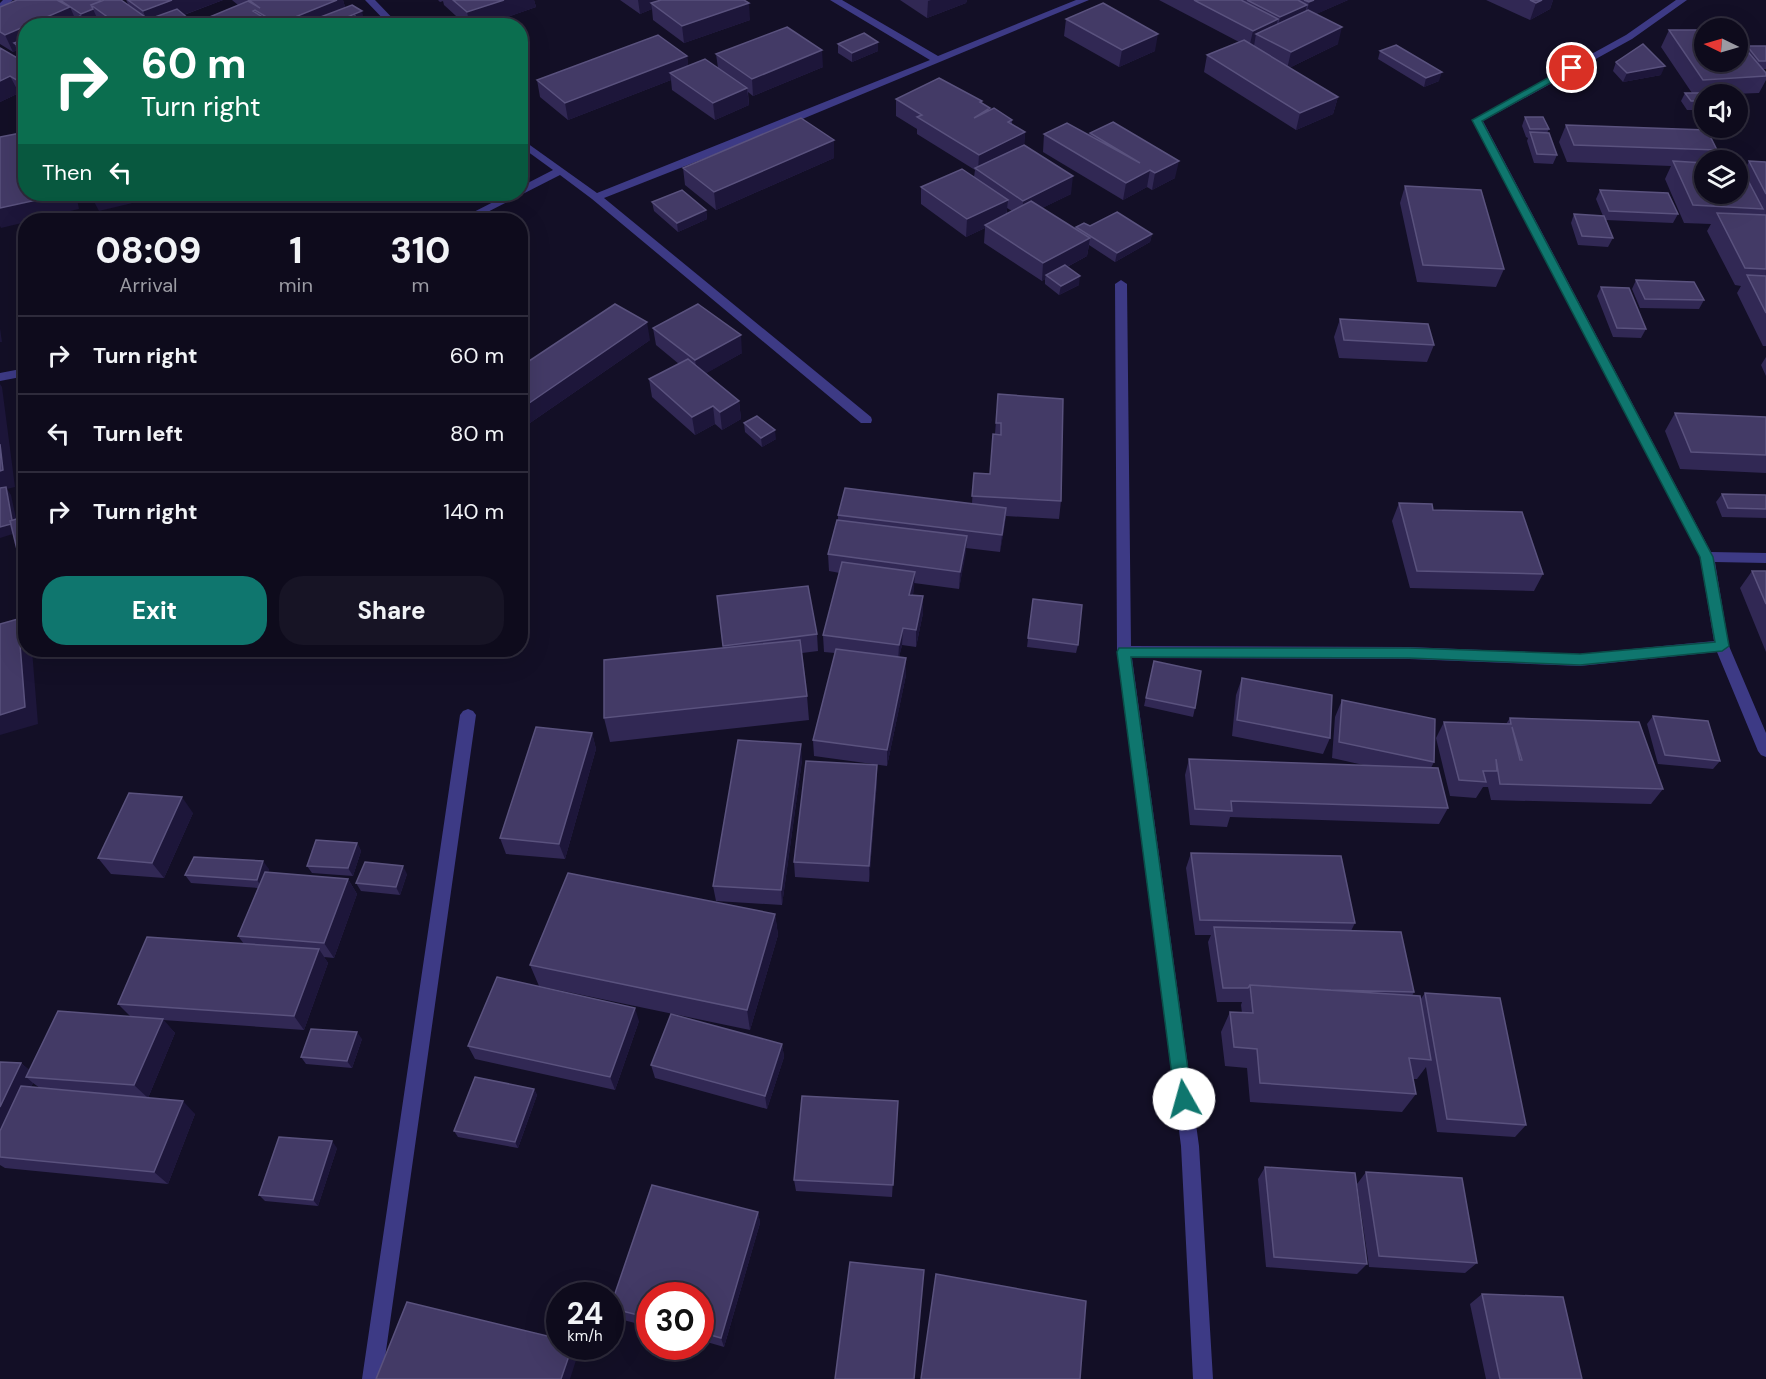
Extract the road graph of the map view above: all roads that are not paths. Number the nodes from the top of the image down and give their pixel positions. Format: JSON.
{"nodes":[{"id":1,"x":8,"y":0,"type":"edge"},
{"id":2,"x":370,"y":0,"type":"edge"},
{"id":3,"x":836,"y":0,"type":"edge"},
{"id":4,"x":1084,"y":0,"type":"edge"},
{"id":5,"x":1682,"y":0,"type":"edge"},
{"id":6,"x":0,"y":8,"type":"edge"},
{"id":7,"x":388,"y":18,"type":"edge"},
{"id":8,"x":937,"y":60,"type":"junction"},
{"id":9,"x":528,"y":147,"type":"edge"},
{"id":10,"x":560,"y":171,"type":"junction"},
{"id":11,"x":528,"y":187,"type":"edge"},
{"id":12,"x":596,"y":197,"type":"junction"},
{"id":13,"x":502,"y":201,"type":"edge"},
{"id":14,"x":478,"y":213,"type":"edge"},
{"id":15,"x":1121,"y":284,"type":"dead end"},
{"id":16,"x":18,"y":374,"type":"edge"},
{"id":17,"x":0,"y":377,"type":"edge"},
{"id":18,"x":866,"y":420,"type":"dead end"},
{"id":19,"x":1707,"y":557,"type":"junction"},
{"id":20,"x":1766,"y":558,"type":"edge"},
{"id":21,"x":1722,"y":646,"type":"junction"},
{"id":22,"x":1124,"y":652,"type":"junction"},
{"id":23,"x":468,"y":715,"type":"dead end"},
{"id":24,"x":1766,"y":751,"type":"edge"},
{"id":25,"x":372,"y":1379,"type":"edge"},
{"id":26,"x":1203,"y":1379,"type":"edge"}],
"edges":[{"from":1,"to":6,"type":"street"},
{"from":2,"to":7,"type":"street"},
{"from":3,"to":8,"type":"street"},
{"from":4,"to":8,"type":"street"},
{"from":5,"to":19,"type":"street"},
{"from":8,"to":12,"type":"street"},
{"from":9,"to":10,"type":"street"},
{"from":10,"to":11,"type":"street"},
{"from":10,"to":12,"type":"street"},
{"from":12,"to":18,"type":"street"},
{"from":13,"to":14,"type":"street"},
{"from":15,"to":22,"type":"street"},
{"from":16,"to":17,"type":"street"},
{"from":19,"to":20,"type":"street"},
{"from":19,"to":21,"type":"street"},
{"from":21,"to":22,"type":"street"},
{"from":21,"to":24,"type":"street"},
{"from":22,"to":26,"type":"street"},
{"from":23,"to":25,"type":"street"}]}
